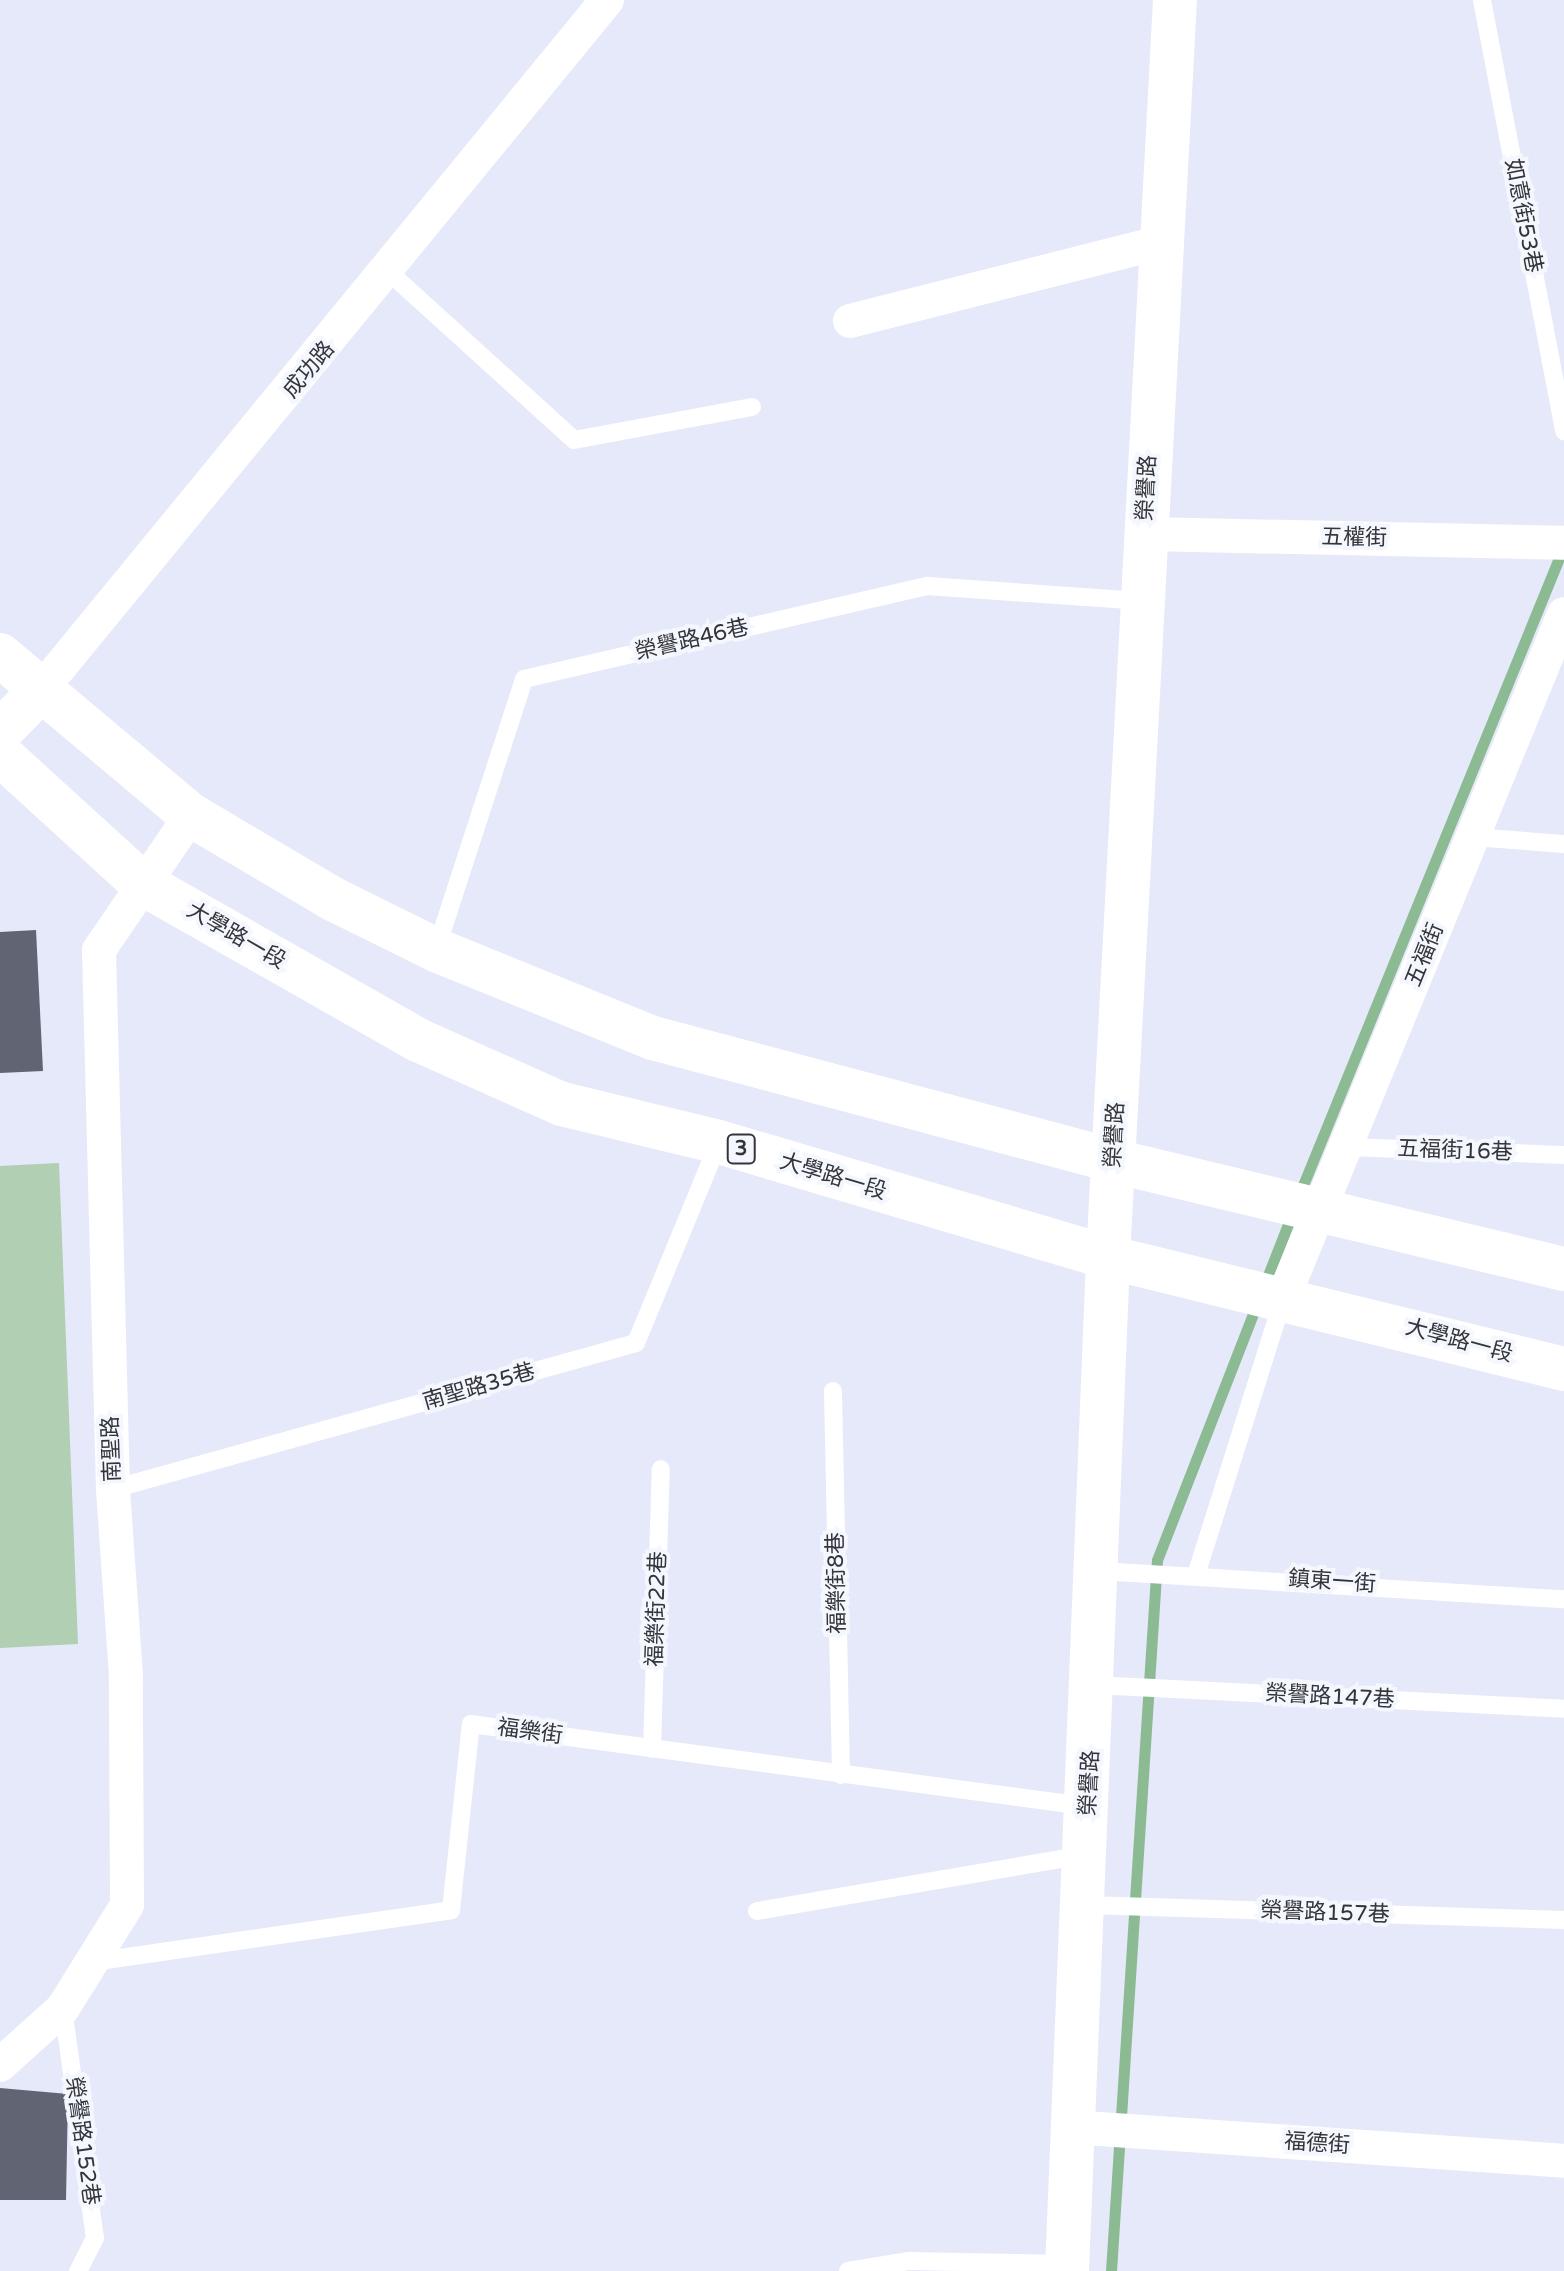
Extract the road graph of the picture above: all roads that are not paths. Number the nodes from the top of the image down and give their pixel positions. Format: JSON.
{"nodes":[{"id":1,"x":607,"y":0,"type":"edge"},
{"id":2,"x":1175,"y":0,"type":"edge"},
{"id":3,"x":1482,"y":0,"type":"edge"},
{"id":4,"x":1162,"y":242,"type":"junction"},
{"id":5,"x":390,"y":273,"type":"junction"},
{"id":6,"x":850,"y":321,"type":"dead end"},
{"id":7,"x":752,"y":407,"type":"dead end"},
{"id":8,"x":1564,"y":431,"type":"edge"},
{"id":9,"x":1145,"y":534,"type":"junction"},
{"id":10,"x":1564,"y":543,"type":"edge"},
{"id":11,"x":1143,"y":601,"type":"junction"},
{"id":12,"x":1564,"y":614,"type":"edge"},
{"id":13,"x":0,"y":655,"type":"edge"},
{"id":14,"x":1552,"y":676,"type":"edge"},
{"id":15,"x":40,"y":691,"type":"junction"},
{"id":16,"x":0,"y":732,"type":"edge"},
{"id":17,"x":0,"y":754,"type":"edge"},
{"id":18,"x":191,"y":815,"type":"junction"},
{"id":19,"x":1473,"y":837,"type":"junction"},
{"id":20,"x":1564,"y":844,"type":"edge"},
{"id":21,"x":140,"y":882,"type":"junction"},
{"id":22,"x":436,"y":950,"type":"junction"},
{"id":23,"x":719,"y":1142,"type":"junction"},
{"id":24,"x":1347,"y":1147,"type":"junction"},
{"id":25,"x":1564,"y":1155,"type":"edge"},
{"id":26,"x":1114,"y":1161,"type":"junction"},
{"id":27,"x":1324,"y":1207,"type":"junction"},
{"id":28,"x":1108,"y":1257,"type":"junction"},
{"id":29,"x":1564,"y":1269,"type":"edge"},
{"id":30,"x":1284,"y":1296,"type":"junction"},
{"id":31,"x":1564,"y":1369,"type":"edge"},
{"id":32,"x":833,"y":1391,"type":"dead end"},
{"id":33,"x":661,"y":1469,"type":"dead end"},
{"id":34,"x":113,"y":1489,"type":"junction"},
{"id":35,"x":1100,"y":1571,"type":"junction"},
{"id":36,"x":1197,"y":1572,"type":"junction"},
{"id":37,"x":1564,"y":1599,"type":"edge"},
{"id":38,"x":1095,"y":1685,"type":"junction"},
{"id":39,"x":1564,"y":1709,"type":"edge"},
{"id":40,"x":652,"y":1749,"type":"junction"},
{"id":41,"x":841,"y":1775,"type":"junction"},
{"id":42,"x":1088,"y":1806,"type":"junction"},
{"id":43,"x":1087,"y":1855,"type":"junction"},
{"id":44,"x":1086,"y":1905,"type":"junction"},
{"id":45,"x":757,"y":1911,"type":"dead end"},
{"id":46,"x":1564,"y":1920,"type":"edge"},
{"id":47,"x":92,"y":1962,"type":"junction"},
{"id":48,"x":63,"y":2008,"type":"junction"},
{"id":49,"x":0,"y":2065,"type":"edge"},
{"id":50,"x":1070,"y":2127,"type":"junction"},
{"id":51,"x":1564,"y":2161,"type":"edge"},
{"id":52,"x":1067,"y":2268,"type":"edge"},
{"id":53,"x":78,"y":2271,"type":"edge"},
{"id":54,"x":848,"y":2271,"type":"edge"}],
"edges":[{"from":1,"to":5,"type":"street","name":"成功路"},
{"from":2,"to":4,"type":"main road","name":"榮譽路"},
{"from":3,"to":8,"type":"lane","name":"如意街53巷"},
{"from":4,"to":6,"type":"street"},
{"from":4,"to":9,"type":"main road","name":"榮譽路"},
{"from":5,"to":7,"type":"lane"},
{"from":5,"to":15,"type":"street","name":"成功路"},
{"from":9,"to":10,"type":"street","name":"五權街"},
{"from":9,"to":11,"type":"main road","name":"榮譽路"},
{"from":11,"to":22,"type":"lane","name":"榮譽路46巷"},
{"from":11,"to":26,"type":"main road","name":"榮譽路"},
{"from":12,"to":14,"type":"street","name":"五福街"},
{"from":13,"to":15,"type":"main road"},
{"from":14,"to":19,"type":"street","name":"五福街"},
{"from":15,"to":16,"type":"main road","name":"成功路"},
{"from":15,"to":18,"type":"main road"},
{"from":17,"to":21,"type":"main road","name":"大學路一段","number":"3"},
{"from":18,"to":21,"type":"street","name":"南聖路"},
{"from":18,"to":22,"type":"main road"},
{"from":19,"to":20,"type":"lane"},
{"from":19,"to":24,"type":"street","name":"五福街"},
{"from":21,"to":23,"type":"main road","name":"大學路一段","number":"3"},
{"from":21,"to":34,"type":"street","name":"南聖路"},
{"from":22,"to":26,"type":"main road"},
{"from":23,"to":28,"type":"main road","name":"大學路一段","number":"3"},
{"from":23,"to":34,"type":"lane","name":"南聖路35巷"},
{"from":24,"to":25,"type":"lane","name":"五福街16巷"},
{"from":24,"to":27,"type":"street","name":"五福街"},
{"from":26,"to":27,"type":"main road"},
{"from":26,"to":28,"type":"main road","name":"榮譽路"},
{"from":27,"to":29,"type":"main road"},
{"from":27,"to":30,"type":"street","name":"五福街"},
{"from":28,"to":30,"type":"main road","name":"大學路一段","number":"3"},
{"from":28,"to":35,"type":"main road","name":"榮譽路"},
{"from":30,"to":31,"type":"main road","name":"大學路一段","number":"3"},
{"from":30,"to":36,"type":"lane"},
{"from":32,"to":41,"type":"lane","name":"福樂街8巷"},
{"from":33,"to":40,"type":"lane","name":"福樂街22巷"},
{"from":34,"to":47,"type":"street","name":"南聖路"},
{"from":35,"to":36,"type":"lane","name":"鎮東一街"},
{"from":35,"to":38,"type":"main road","name":"榮譽路"},
{"from":36,"to":37,"type":"lane","name":"鎮東一街"},
{"from":38,"to":39,"type":"lane","name":"榮譽路147巷"},
{"from":38,"to":42,"type":"main road","name":"榮譽路"},
{"from":40,"to":41,"type":"lane","name":"福樂街"},
{"from":40,"to":47,"type":"lane","name":"福樂街"},
{"from":41,"to":42,"type":"lane","name":"福樂街"},
{"from":42,"to":43,"type":"main road","name":"榮譽路"},
{"from":43,"to":44,"type":"main road","name":"榮譽路"},
{"from":43,"to":45,"type":"lane"},
{"from":44,"to":46,"type":"lane","name":"榮譽路157巷"},
{"from":44,"to":50,"type":"main road","name":"榮譽路"},
{"from":47,"to":48,"type":"street","name":"南聖路"},
{"from":48,"to":49,"type":"street","name":"南聖路"},
{"from":48,"to":53,"type":"lane","name":"榮譽路152巷"},
{"from":50,"to":51,"type":"street","name":"福德街"},
{"from":50,"to":52,"type":"main road","name":"榮譽路"},
{"from":52,"to":54,"type":"lane"}]}
